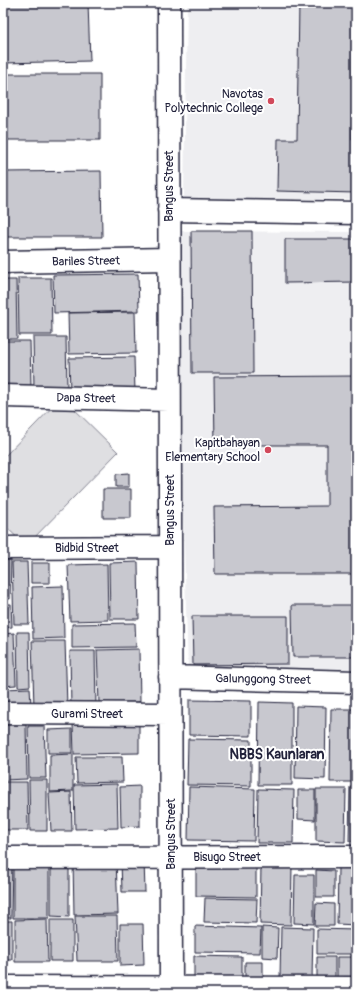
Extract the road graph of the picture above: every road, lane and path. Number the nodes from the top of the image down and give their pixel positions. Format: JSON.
{"nodes":[{"id":1,"x":169,"y":3,"type":"edge"},
{"id":2,"x":169,"y":210,"type":"junction"},
{"id":3,"x":356,"y":213,"type":"edge"},
{"id":4,"x":169,"y":259,"type":"junction"},
{"id":5,"x":3,"y":262,"type":"edge"},
{"id":6,"x":3,"y":396,"type":"edge"},
{"id":7,"x":169,"y":400,"type":"junction"},
{"id":8,"x":3,"y":548,"type":"edge"},
{"id":9,"x":170,"y":548,"type":"junction"},
{"id":10,"x":170,"y":677,"type":"junction"},
{"id":11,"x":356,"y":682,"type":"edge"},
{"id":12,"x":3,"y":713,"type":"edge"},
{"id":13,"x":170,"y":714,"type":"junction"},
{"id":14,"x":356,"y":857,"type":"edge"},
{"id":15,"x":3,"y":858,"type":"edge"},
{"id":16,"x":171,"y":858,"type":"junction"},
{"id":17,"x":3,"y":987,"type":"edge"},
{"id":18,"x":356,"y":988,"type":"edge"},
{"id":19,"x":171,"y":990,"type":"edge"}],
"edges":[{"from":1,"to":2,"type":"street","name":"Bangus Street"},
{"from":2,"to":3,"type":"street"},
{"from":2,"to":4,"type":"street","name":"Bangus Street"},
{"from":4,"to":5,"type":"street","name":"Bariles Street"},
{"from":4,"to":7,"type":"street","name":"Bangus Street"},
{"from":6,"to":7,"type":"street","name":"Dapa Street"},
{"from":7,"to":9,"type":"street","name":"Bangus Street"},
{"from":8,"to":9,"type":"street","name":"Bidbid Street"},
{"from":9,"to":10,"type":"street","name":"Bangus Street"},
{"from":10,"to":11,"type":"street","name":"Galunggong Street"},
{"from":10,"to":13,"type":"street","name":"Bangus Street"},
{"from":12,"to":13,"type":"street","name":"Gurami Street"},
{"from":13,"to":16,"type":"street","name":"Bangus Street"},
{"from":14,"to":16,"type":"street","name":"Bisugo Street"},
{"from":15,"to":16,"type":"street","name":"Bisugo Street"},
{"from":16,"to":19,"type":"street","name":"Bangus Street"},
{"from":17,"to":19,"type":"street"},
{"from":18,"to":19,"type":"street"}]}
